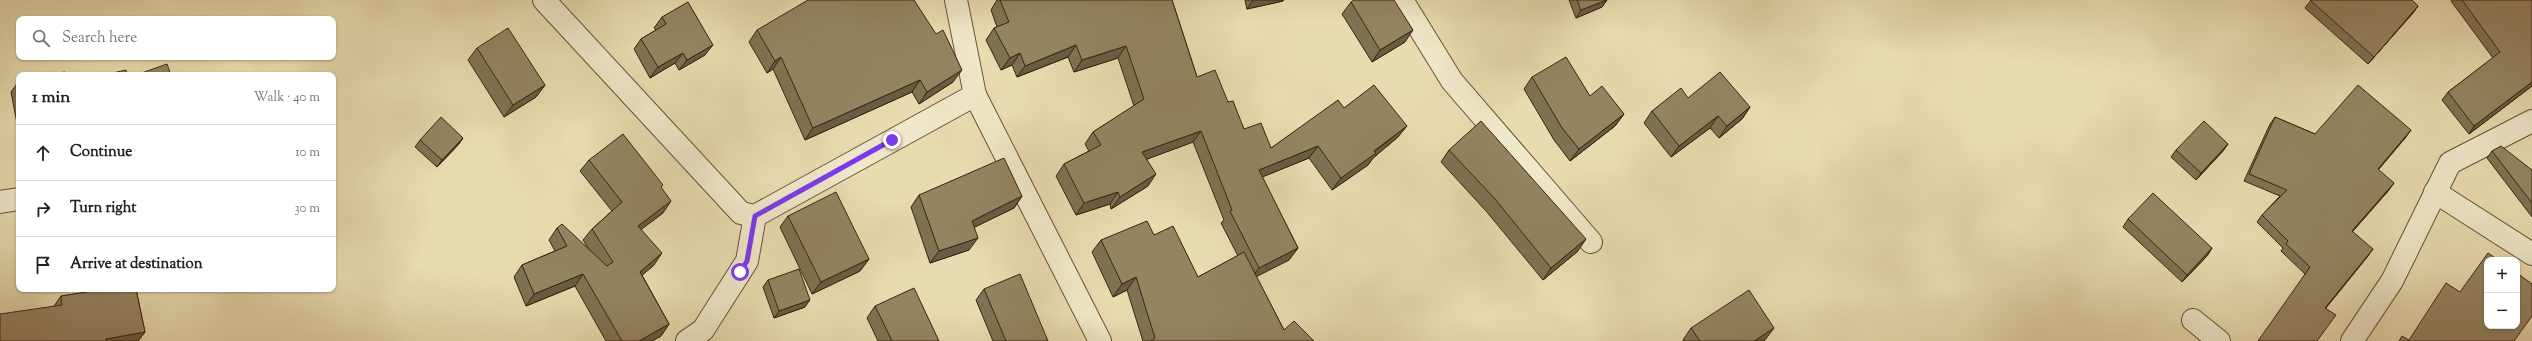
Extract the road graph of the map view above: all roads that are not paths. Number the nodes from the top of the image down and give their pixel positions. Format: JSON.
{"nodes":[{"id":1,"x":544,"y":0,"type":"edge"},
{"id":2,"x":956,"y":0,"type":"edge"},
{"id":3,"x":1402,"y":0,"type":"edge"},
{"id":4,"x":975,"y":95,"type":"junction"},
{"id":5,"x":2532,"y":121,"type":"edge"},
{"id":6,"x":2436,"y":192,"type":"junction"},
{"id":7,"x":16,"y":199,"type":"edge"},
{"id":8,"x":0,"y":202,"type":"edge"},
{"id":9,"x":755,"y":216,"type":"junction"},
{"id":10,"x":1590,"y":242,"type":"dead end"},
{"id":11,"x":2532,"y":254,"type":"edge"},
{"id":12,"x":2193,"y":320,"type":"dead end"},
{"id":13,"x":687,"y":341,"type":"edge"},
{"id":14,"x":1100,"y":341,"type":"edge"},
{"id":15,"x":2218,"y":341,"type":"edge"},
{"id":16,"x":2352,"y":341,"type":"edge"}],
"edges":[{"from":1,"to":9,"type":"street"},
{"from":2,"to":4,"type":"street"},
{"from":3,"to":10,"type":"street"},
{"from":4,"to":9,"type":"street"},
{"from":4,"to":14,"type":"street"},
{"from":5,"to":6,"type":"street"},
{"from":6,"to":11,"type":"street"},
{"from":6,"to":16,"type":"street"},
{"from":7,"to":8,"type":"street"},
{"from":9,"to":13,"type":"street"},
{"from":12,"to":15,"type":"street"}]}
